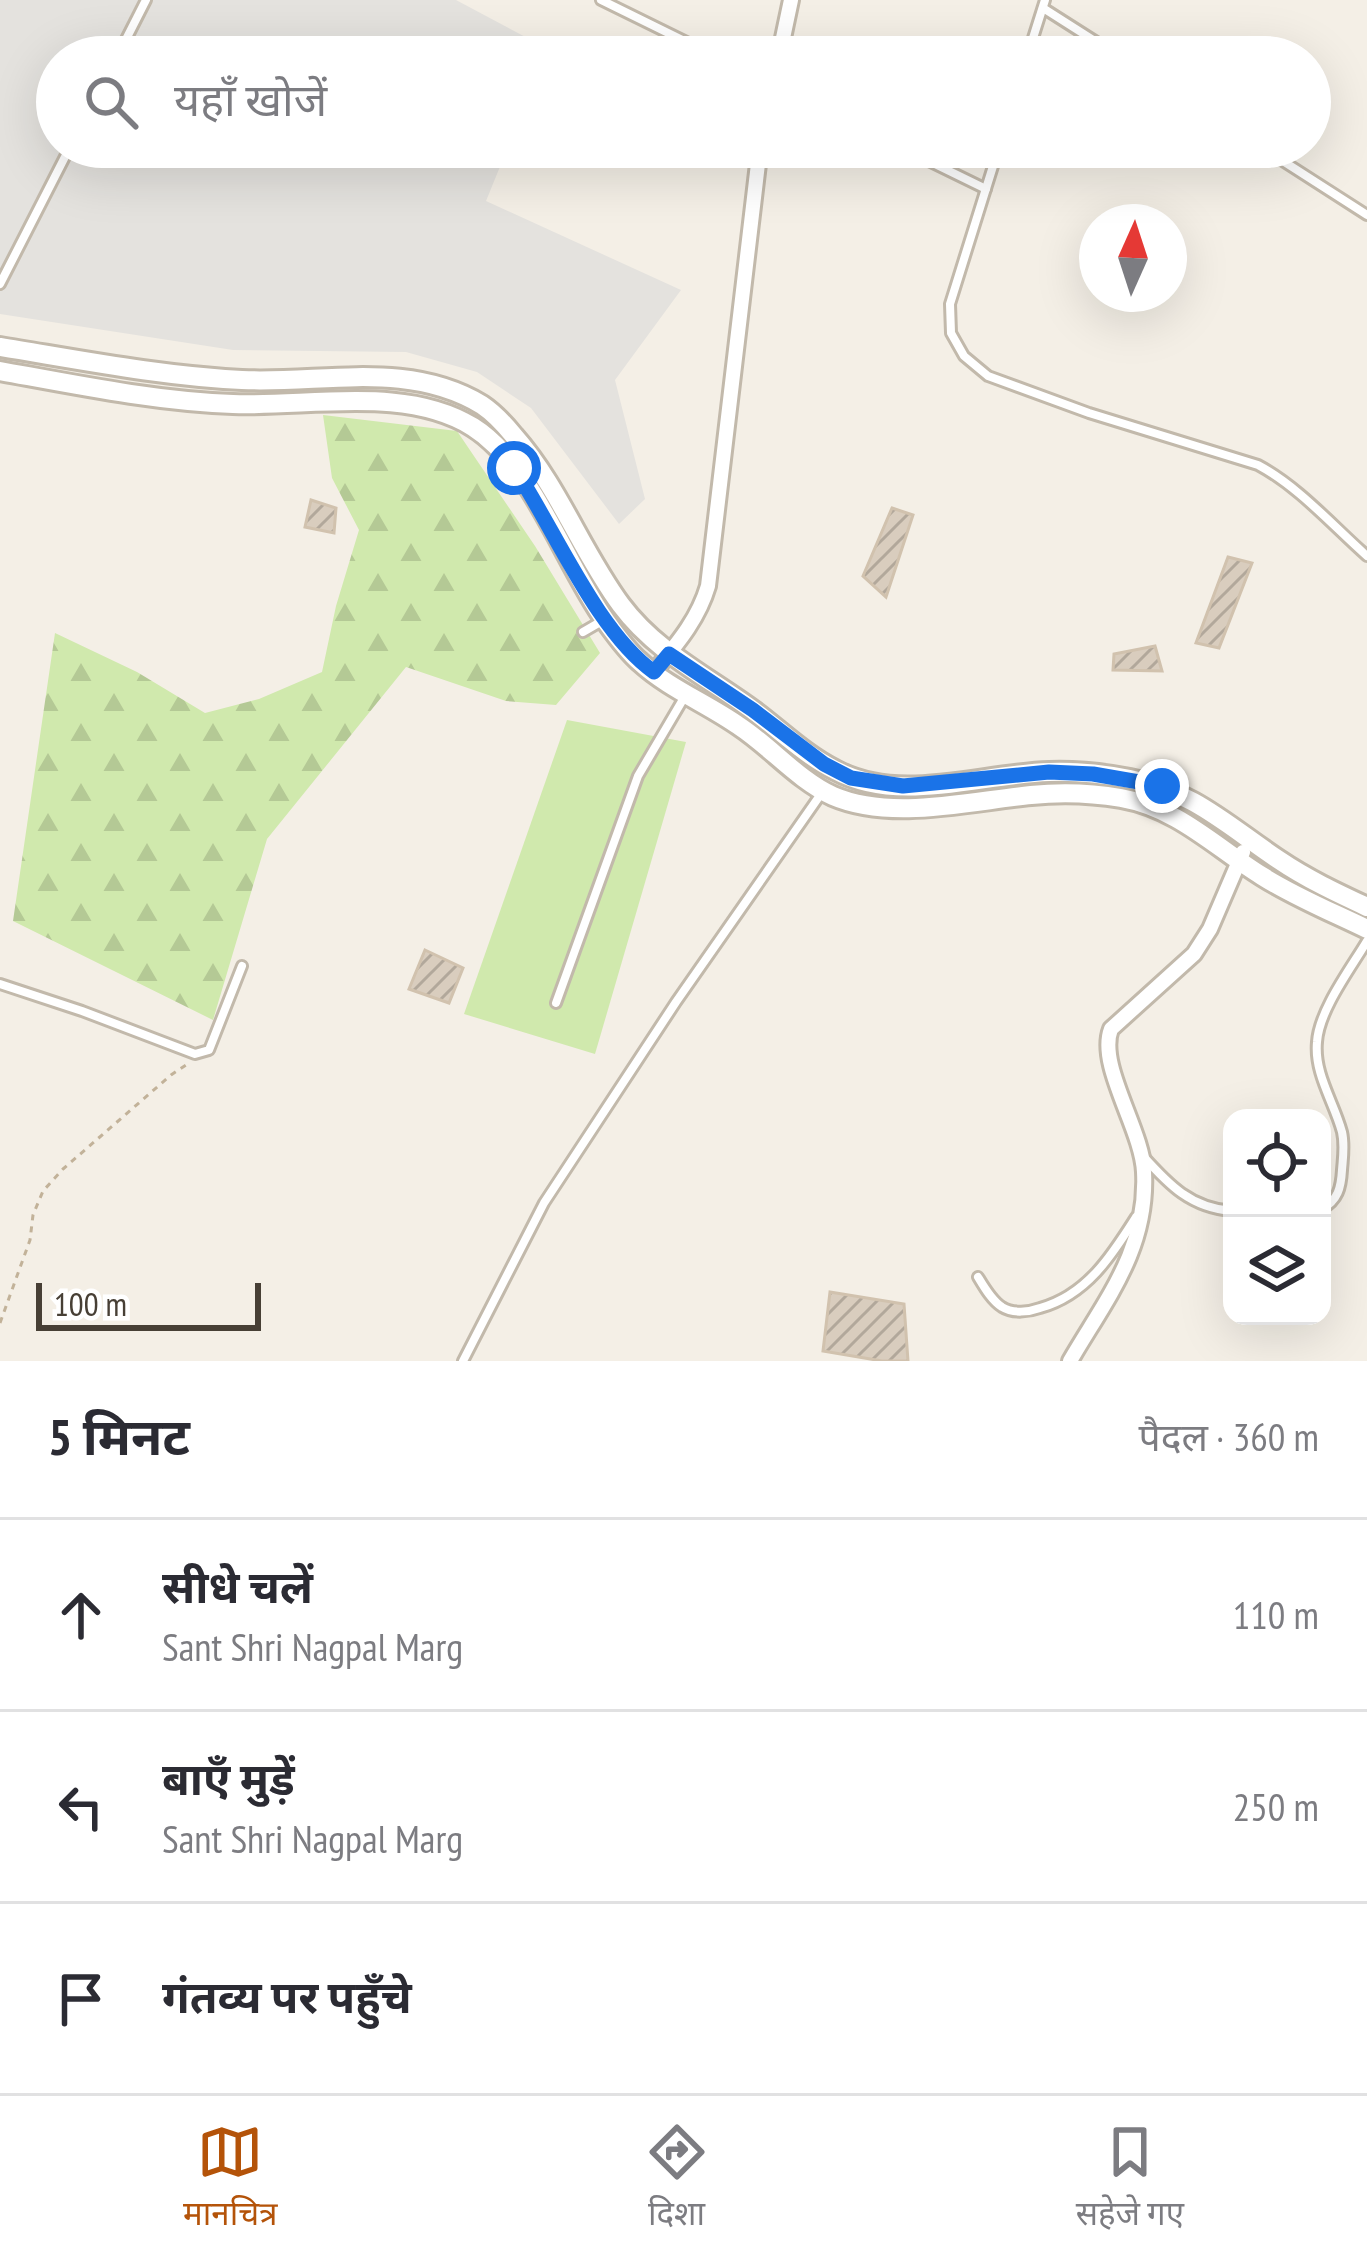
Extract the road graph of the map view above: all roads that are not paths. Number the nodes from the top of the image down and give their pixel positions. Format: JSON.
{"nodes":[{"id":1,"x":146,"y":0,"type":"edge"},
{"id":2,"x":601,"y":0,"type":"edge"},
{"id":3,"x":791,"y":0,"type":"edge"},
{"id":4,"x":1044,"y":4,"type":"edge"},
{"id":5,"x":128,"y":36,"type":"edge"},
{"id":6,"x":674,"y":36,"type":"edge"},
{"id":7,"x":783,"y":36,"type":"edge"},
{"id":8,"x":1034,"y":36,"type":"edge"},
{"id":9,"x":1090,"y":36,"type":"edge"},
{"id":10,"x":59,"y":168,"type":"edge"},
{"id":11,"x":758,"y":168,"type":"edge"},
{"id":12,"x":943,"y":168,"type":"edge"},
{"id":13,"x":992,"y":168,"type":"edge"},
{"id":14,"x":1294,"y":168,"type":"edge"},
{"id":15,"x":986,"y":189,"type":"junction"},
{"id":16,"x":1367,"y":215,"type":"edge"},
{"id":17,"x":0,"y":284,"type":"edge"},
{"id":18,"x":0,"y":346,"type":"edge"},
{"id":19,"x":0,"y":371,"type":"edge"},
{"id":20,"x":1367,"y":556,"type":"edge"},
{"id":21,"x":605,"y":620,"type":"junction"},
{"id":22,"x":583,"y":632,"type":"dead end"},
{"id":23,"x":669,"y":654,"type":"junction"},
{"id":24,"x":654,"y":672,"type":"junction"},
{"id":25,"x":687,"y":693,"type":"junction"},
{"id":26,"x":823,"y":791,"type":"junction"},
{"id":27,"x":1251,"y":840,"type":"junction"},
{"id":28,"x":1238,"y":860,"type":"junction"},
{"id":29,"x":1367,"y":907,"type":"edge"},
{"id":30,"x":1367,"y":929,"type":"edge"},
{"id":31,"x":1367,"y":941,"type":"edge"},
{"id":32,"x":242,"y":966,"type":"dead end"},
{"id":33,"x":0,"y":984,"type":"edge"},
{"id":34,"x":556,"y":1003,"type":"dead end"},
{"id":35,"x":1142,"y":1155,"type":"junction"},
{"id":36,"x":1331,"y":1203,"type":"edge"},
{"id":37,"x":1142,"y":1207,"type":"junction"},
{"id":38,"x":1223,"y":1209,"type":"edge"},
{"id":39,"x":978,"y":1277,"type":"dead end"},
{"id":40,"x":463,"y":1361,"type":"edge"},
{"id":41,"x":1070,"y":1361,"type":"edge"}],
"edges":[{"from":1,"to":5,"type":"lane"},
{"from":2,"to":6,"type":"lane"},
{"from":3,"to":7,"type":"street"},
{"from":4,"to":8,"type":"lane"},
{"from":4,"to":9,"type":"lane"},
{"from":10,"to":17,"type":"lane"},
{"from":11,"to":23,"type":"street"},
{"from":12,"to":15,"type":"lane"},
{"from":13,"to":15,"type":"lane"},
{"from":14,"to":16,"type":"lane"},
{"from":15,"to":20,"type":"lane"},
{"from":18,"to":23,"type":"street"},
{"from":19,"to":21,"type":"street"},
{"from":21,"to":22,"type":"lane"},
{"from":21,"to":24,"type":"street"},
{"from":23,"to":24,"type":"street"},
{"from":23,"to":27,"type":"street"},
{"from":24,"to":25,"type":"street"},
{"from":25,"to":26,"type":"street"},
{"from":25,"to":34,"type":"lane"},
{"from":26,"to":28,"type":"street"},
{"from":26,"to":40,"type":"lane"},
{"from":27,"to":28,"type":"street"},
{"from":27,"to":29,"type":"street"},
{"from":28,"to":30,"type":"street"},
{"from":28,"to":35,"type":"street"},
{"from":31,"to":36,"type":"lane"},
{"from":32,"to":33,"type":"lane"},
{"from":35,"to":37,"type":"street"},
{"from":35,"to":38,"type":"lane"},
{"from":37,"to":39,"type":"lane"},
{"from":37,"to":41,"type":"street"}]}
